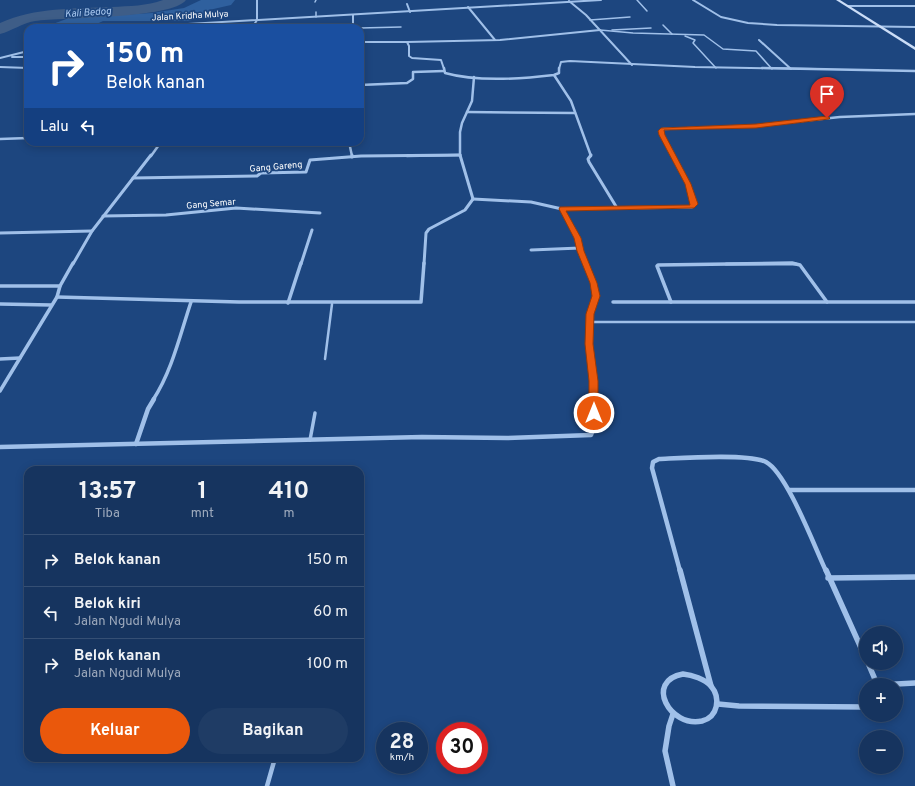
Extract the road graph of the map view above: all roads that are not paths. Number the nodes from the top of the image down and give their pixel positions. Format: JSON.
{"nodes":[{"id":1,"x":257,"y":0,"type":"edge"},
{"id":2,"x":511,"y":0,"type":"edge"},
{"id":3,"x":601,"y":0,"type":"edge"},
{"id":4,"x":637,"y":0,"type":"edge"},
{"id":5,"x":693,"y":0,"type":"edge"},
{"id":6,"x":838,"y":0,"type":"edge"},
{"id":7,"x":569,"y":1,"type":"edge"},
{"id":8,"x":408,"y":4,"type":"dead end"},
{"id":9,"x":516,"y":4,"type":"junction"},
{"id":10,"x":848,"y":6,"type":"junction"},
{"id":11,"x":915,"y":6,"type":"edge"},
{"id":12,"x":468,"y":7,"type":"junction"},
{"id":13,"x":647,"y":11,"type":"dead end"},
{"id":14,"x":316,"y":12,"type":"dead end"},
{"id":15,"x":410,"y":12,"type":"junction"},
{"id":16,"x":353,"y":15,"type":"junction"},
{"id":17,"x":316,"y":17,"type":"junction"},
{"id":18,"x":630,"y":17,"type":"dead end"},
{"id":19,"x":257,"y":20,"type":"junction"},
{"id":20,"x":590,"y":20,"type":"junction"},
{"id":21,"x":180,"y":24,"type":"edge"},
{"id":22,"x":254,"y":24,"type":"edge"},
{"id":23,"x":353,"y":24,"type":"edge"},
{"id":24,"x":663,"y":25,"type":"dead end"},
{"id":25,"x":401,"y":27,"type":"dead end"},
{"id":26,"x":880,"y":27,"type":"junction"},
{"id":27,"x":915,"y":27,"type":"edge"},
{"id":28,"x":364,"y":28,"type":"edge"},
{"id":29,"x":650,"y":28,"type":"dead end"},
{"id":30,"x":600,"y":30,"type":"junction"},
{"id":31,"x":672,"y":34,"type":"junction"},
{"id":32,"x":681,"y":34,"type":"junction"},
{"id":33,"x":495,"y":40,"type":"junction"},
{"id":34,"x":759,"y":40,"type":"dead end"},
{"id":35,"x":364,"y":42,"type":"edge"},
{"id":36,"x":407,"y":42,"type":"junction"},
{"id":37,"x":915,"y":49,"type":"edge"},
{"id":38,"x":24,"y":52,"type":"edge"},
{"id":39,"x":24,"y":57,"type":"edge"},
{"id":40,"x":0,"y":59,"type":"edge"},
{"id":41,"x":632,"y":64,"type":"junction"},
{"id":42,"x":0,"y":67,"type":"edge"},
{"id":43,"x":24,"y":68,"type":"edge"},
{"id":44,"x":716,"y":68,"type":"junction"},
{"id":45,"x":772,"y":69,"type":"junction"},
{"id":46,"x":792,"y":69,"type":"junction"},
{"id":47,"x":444,"y":71,"type":"junction"},
{"id":48,"x":915,"y":71,"type":"edge"},
{"id":49,"x":554,"y":75,"type":"junction"},
{"id":50,"x":474,"y":77,"type":"junction"},
{"id":51,"x":364,"y":85,"type":"edge"},
{"id":52,"x":467,"y":112,"type":"junction"},
{"id":53,"x":575,"y":113,"type":"junction"},
{"id":54,"x":915,"y":114,"type":"edge"},
{"id":55,"x":24,"y":138,"type":"edge"},
{"id":56,"x":0,"y":139,"type":"edge"},
{"id":57,"x":157,"y":146,"type":"edge"},
{"id":58,"x":350,"y":146,"type":"edge"},
{"id":59,"x":460,"y":154,"type":"junction"},
{"id":60,"x":352,"y":157,"type":"junction"},
{"id":61,"x":133,"y":178,"type":"junction"},
{"id":62,"x":472,"y":199,"type":"junction"},
{"id":63,"x":617,"y":208,"type":"junction"},
{"id":64,"x":562,"y":209,"type":"junction"},
{"id":65,"x":320,"y":213,"type":"dead end"},
{"id":66,"x":103,"y":216,"type":"junction"},
{"id":67,"x":312,"y":230,"type":"dead end"},
{"id":68,"x":92,"y":231,"type":"junction"},
{"id":69,"x":0,"y":233,"type":"edge"},
{"id":70,"x":580,"y":248,"type":"junction"},
{"id":71,"x":531,"y":250,"type":"dead end"},
{"id":72,"x":0,"y":286,"type":"edge"},
{"id":73,"x":60,"y":286,"type":"junction"},
{"id":74,"x":57,"y":297,"type":"junction"},
{"id":75,"x":191,"y":302,"type":"junction"},
{"id":76,"x":613,"y":302,"type":"dead end"},
{"id":77,"x":671,"y":302,"type":"junction"},
{"id":78,"x":827,"y":302,"type":"junction"},
{"id":79,"x":915,"y":302,"type":"edge"},
{"id":80,"x":288,"y":303,"type":"junction"},
{"id":81,"x":0,"y":304,"type":"edge"},
{"id":82,"x":332,"y":304,"type":"junction"},
{"id":83,"x":51,"y":305,"type":"junction"},
{"id":84,"x":590,"y":322,"type":"junction"},
{"id":85,"x":915,"y":322,"type":"edge"},
{"id":86,"x":20,"y":358,"type":"junction"},
{"id":87,"x":0,"y":359,"type":"edge"},
{"id":88,"x":325,"y":359,"type":"dead end"},
{"id":89,"x":0,"y":392,"type":"edge"},
{"id":90,"x":315,"y":413,"type":"dead end"},
{"id":91,"x":310,"y":440,"type":"junction"},
{"id":92,"x":136,"y":444,"type":"junction"},
{"id":93,"x":0,"y":447,"type":"edge"},
{"id":94,"x":789,"y":490,"type":"junction"},
{"id":95,"x":915,"y":490,"type":"edge"},
{"id":96,"x":915,"y":577,"type":"edge"},
{"id":97,"x":828,"y":578,"type":"junction"},
{"id":98,"x":859,"y":644,"type":"edge"},
{"id":99,"x":903,"y":683,"type":"edge"},
{"id":100,"x":915,"y":683,"type":"edge"},
{"id":101,"x":711,"y":686,"type":"junction"},
{"id":102,"x":718,"y":704,"type":"junction"},
{"id":103,"x":859,"y":707,"type":"edge"},
{"id":104,"x":673,"y":714,"type":"junction"},
{"id":105,"x":273,"y":762,"type":"edge"},
{"id":106,"x":267,"y":786,"type":"edge"},
{"id":107,"x":673,"y":786,"type":"edge"}],
"edges":[{"from":1,"to":19,"type":"street"},
{"from":2,"to":9,"type":"street"},
{"from":3,"to":7,"type":"street","name":"Jalan Kridha Mulya"},
{"from":4,"to":13,"type":"lane"},
{"from":5,"to":26,"type":"street"},
{"from":6,"to":10,"type":"main road"},
{"from":7,"to":9,"type":"street","name":"Jalan Kridha Mulya"},
{"from":7,"to":20,"type":"street"},
{"from":8,"to":15,"type":"street"},
{"from":9,"to":12,"type":"street","name":"Jalan Kridha Mulya"},
{"from":10,"to":11,"type":"street"},
{"from":10,"to":26,"type":"main road"},
{"from":12,"to":15,"type":"street","name":"Jalan Kridha Mulya"},
{"from":12,"to":33,"type":"street"},
{"from":14,"to":17,"type":"lane"},
{"from":15,"to":16,"type":"street","name":"Jalan Kridha Mulya"},
{"from":16,"to":17,"type":"street","name":"Jalan Kridha Mulya"},
{"from":16,"to":23,"type":"street"},
{"from":17,"to":19,"type":"street","name":"Jalan Kridha Mulya"},
{"from":18,"to":20,"type":"lane"},
{"from":19,"to":21,"type":"street","name":"Jalan Kridha Mulya"},
{"from":19,"to":22,"type":"street"},
{"from":20,"to":30,"type":"street"},
{"from":24,"to":31,"type":"lane"},
{"from":25,"to":28,"type":"lane"},
{"from":26,"to":27,"type":"street"},
{"from":26,"to":37,"type":"main road"},
{"from":29,"to":30,"type":"lane"},
{"from":30,"to":31,"type":"lane"},
{"from":30,"to":33,"type":"street"},
{"from":30,"to":41,"type":"street"},
{"from":31,"to":32,"type":"lane"},
{"from":32,"to":44,"type":"lane"},
{"from":32,"to":45,"type":"lane"},
{"from":33,"to":36,"type":"street"},
{"from":34,"to":46,"type":"street"},
{"from":35,"to":36,"type":"street"},
{"from":36,"to":47,"type":"street"},
{"from":38,"to":40,"type":"street"},
{"from":39,"to":40,"type":"street"},
{"from":41,"to":44,"type":"street"},
{"from":41,"to":49,"type":"street"},
{"from":42,"to":43,"type":"street"},
{"from":44,"to":45,"type":"street"},
{"from":45,"to":46,"type":"street"},
{"from":46,"to":48,"type":"street"},
{"from":47,"to":50,"type":"street"},
{"from":47,"to":51,"type":"street"},
{"from":49,"to":50,"type":"street"},
{"from":49,"to":53,"type":"street"},
{"from":50,"to":52,"type":"street"},
{"from":52,"to":53,"type":"street"},
{"from":52,"to":59,"type":"street"},
{"from":53,"to":63,"type":"street"},
{"from":54,"to":63,"type":"street"},
{"from":55,"to":56,"type":"street"},
{"from":57,"to":61,"type":"street"},
{"from":58,"to":60,"type":"street"},
{"from":59,"to":60,"type":"street","name":"Gang Gareng"},
{"from":59,"to":62,"type":"street"},
{"from":60,"to":61,"type":"street","name":"Gang Gareng"},
{"from":61,"to":66,"type":"street"},
{"from":62,"to":64,"type":"street"},
{"from":62,"to":82,"type":"street"},
{"from":63,"to":64,"type":"street"},
{"from":64,"to":70,"type":"street"},
{"from":65,"to":66,"type":"street","name":"Gang Semar"},
{"from":66,"to":68,"type":"street"},
{"from":67,"to":80,"type":"street"},
{"from":68,"to":69,"type":"street"},
{"from":68,"to":73,"type":"street"},
{"from":70,"to":71,"type":"street"},
{"from":70,"to":84,"type":"street"},
{"from":72,"to":73,"type":"street"},
{"from":73,"to":74,"type":"street"},
{"from":74,"to":75,"type":"street"},
{"from":74,"to":83,"type":"street"},
{"from":75,"to":80,"type":"street"},
{"from":75,"to":92,"type":"street"},
{"from":76,"to":77,"type":"street"},
{"from":77,"to":78,"type":"street"},
{"from":77,"to":78,"type":"street"},
{"from":78,"to":79,"type":"street"},
{"from":80,"to":82,"type":"street"},
{"from":81,"to":83,"type":"street"},
{"from":82,"to":88,"type":"lane"},
{"from":83,"to":86,"type":"street"},
{"from":84,"to":85,"type":"lane"},
{"from":84,"to":91,"type":"street"},
{"from":86,"to":87,"type":"street"},
{"from":86,"to":89,"type":"street"},
{"from":90,"to":91,"type":"lane"},
{"from":91,"to":92,"type":"street"},
{"from":92,"to":93,"type":"street"},
{"from":94,"to":95,"type":"street"},
{"from":94,"to":97,"type":"street"},
{"from":94,"to":101,"type":"street"},
{"from":96,"to":97,"type":"street"},
{"from":97,"to":98,"type":"street"},
{"from":99,"to":100,"type":"street"},
{"from":101,"to":102,"type":"street"},
{"from":101,"to":104,"type":"street"},
{"from":102,"to":103,"type":"street"},
{"from":102,"to":104,"type":"street"},
{"from":104,"to":107,"type":"street"},
{"from":105,"to":106,"type":"lane"}]}
